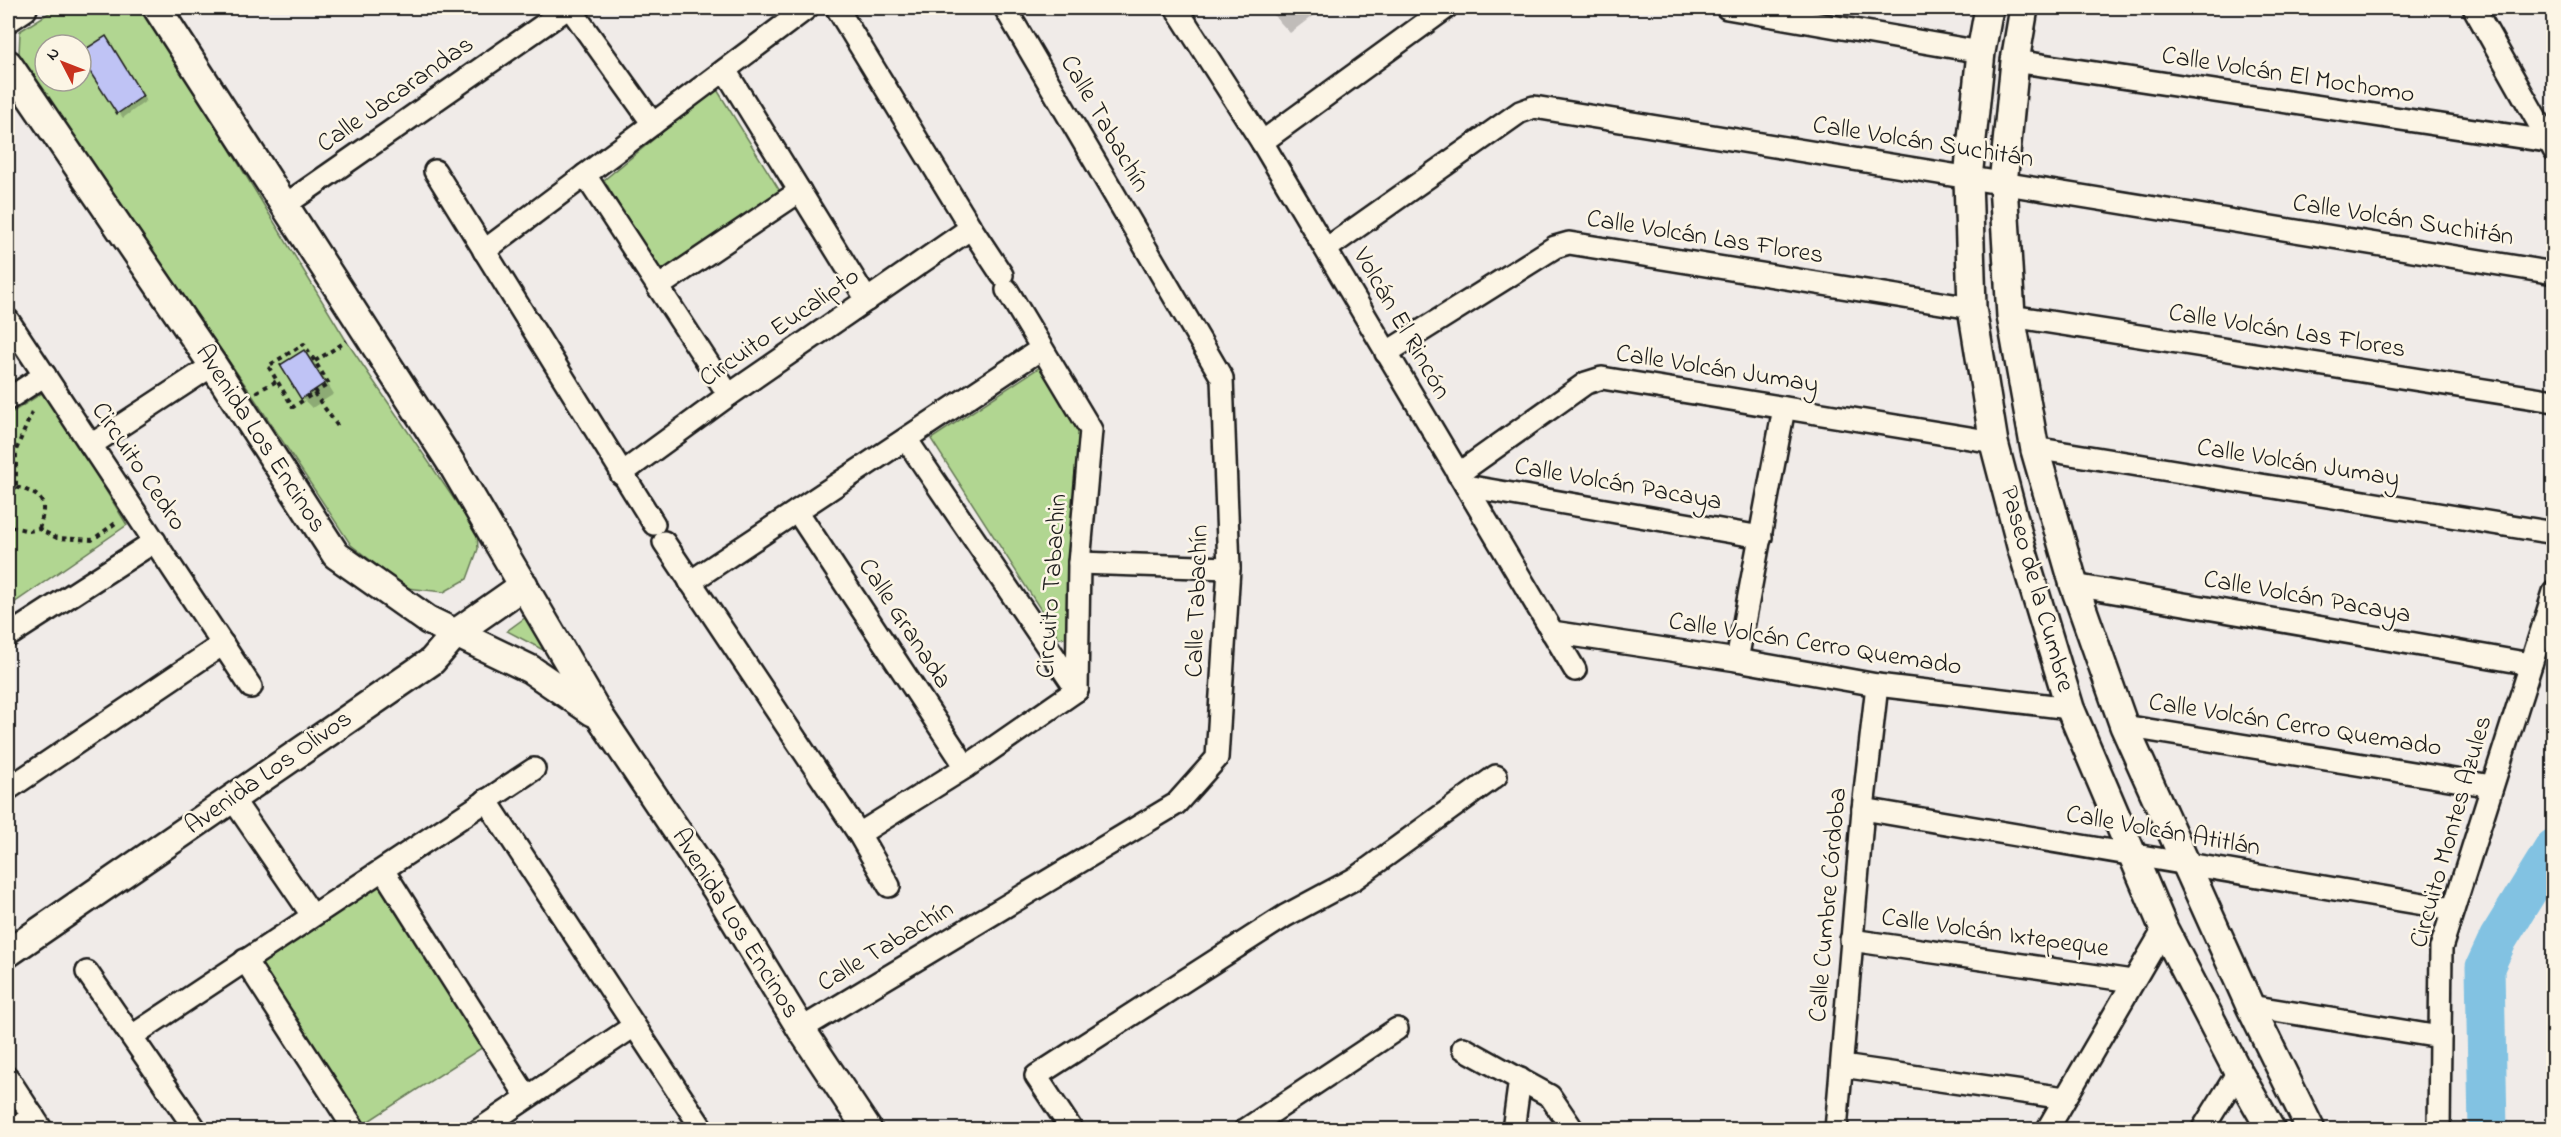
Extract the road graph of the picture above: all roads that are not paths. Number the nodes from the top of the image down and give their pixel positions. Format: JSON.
{"nodes":[{"id":1,"x":23,"y":8,"type":"edge"},
{"id":2,"x":157,"y":8,"type":"edge"},
{"id":3,"x":569,"y":8,"type":"edge"},
{"id":4,"x":807,"y":8,"type":"edge"},
{"id":5,"x":837,"y":8,"type":"edge"},
{"id":6,"x":1005,"y":8,"type":"edge"},
{"id":7,"x":1176,"y":8,"type":"edge"},
{"id":8,"x":1446,"y":8,"type":"edge"},
{"id":9,"x":1727,"y":8,"type":"edge"},
{"id":10,"x":1989,"y":8,"type":"edge"},
{"id":11,"x":2024,"y":8,"type":"edge"},
{"id":12,"x":2474,"y":8,"type":"edge"},
{"id":13,"x":8,"y":18,"type":"edge"},
{"id":14,"x":1981,"y":52,"type":"junction"},
{"id":15,"x":2015,"y":60,"type":"junction"},
{"id":16,"x":8,"y":64,"type":"edge"},
{"id":17,"x":725,"y":70,"type":"junction"},
{"id":18,"x":653,"y":124,"type":"junction"},
{"id":19,"x":1262,"y":142,"type":"junction"},
{"id":20,"x":2552,"y":145,"type":"edge"},
{"id":21,"x":435,"y":171,"type":"dead end"},
{"id":22,"x":585,"y":175,"type":"junction"},
{"id":23,"x":1968,"y":178,"type":"junction"},
{"id":24,"x":2003,"y":184,"type":"junction"},
{"id":25,"x":800,"y":191,"type":"junction"},
{"id":26,"x":285,"y":206,"type":"junction"},
{"id":27,"x":971,"y":228,"type":"junction"},
{"id":28,"x":1326,"y":249,"type":"junction"},
{"id":29,"x":484,"y":251,"type":"junction"},
{"id":30,"x":2553,"y":273,"type":"edge"},
{"id":31,"x":658,"y":287,"type":"junction"},
{"id":32,"x":867,"y":300,"type":"junction"},
{"id":33,"x":1972,"y":308,"type":"junction"},
{"id":34,"x":2011,"y":316,"type":"junction"},
{"id":35,"x":8,"y":320,"type":"edge"},
{"id":36,"x":1041,"y":349,"type":"junction"},
{"id":37,"x":1386,"y":353,"type":"junction"},
{"id":38,"x":213,"y":364,"type":"junction"},
{"id":39,"x":45,"y":375,"type":"junction"},
{"id":40,"x":729,"y":395,"type":"junction"},
{"id":41,"x":8,"y":399,"type":"edge"},
{"id":42,"x":2553,"y":402,"type":"edge"},
{"id":43,"x":1784,"y":408,"type":"junction"},
{"id":44,"x":906,"y":439,"type":"junction"},
{"id":45,"x":1994,"y":442,"type":"junction"},
{"id":46,"x":91,"y":445,"type":"junction"},
{"id":47,"x":2034,"y":448,"type":"junction"},
{"id":48,"x":621,"y":474,"type":"junction"},
{"id":49,"x":1462,"y":480,"type":"junction"},
{"id":50,"x":796,"y":511,"type":"junction"},
{"id":51,"x":2553,"y":533,"type":"edge"},
{"id":52,"x":1761,"y":537,"type":"junction"},
{"id":53,"x":155,"y":541,"type":"junction"},
{"id":54,"x":1079,"y":563,"type":"junction"},
{"id":55,"x":1229,"y":568,"type":"junction"},
{"id":56,"x":690,"y":582,"type":"junction"},
{"id":57,"x":524,"y":585,"type":"junction"},
{"id":58,"x":2074,"y":585,"type":"junction"},
{"id":59,"x":2553,"y":592,"type":"edge"},
{"id":60,"x":457,"y":632,"type":"junction"},
{"id":61,"x":1552,"y":632,"type":"junction"},
{"id":62,"x":8,"y":636,"type":"edge"},
{"id":63,"x":223,"y":644,"type":"junction"},
{"id":64,"x":1737,"y":660,"type":"junction"},
{"id":65,"x":2531,"y":664,"type":"junction"},
{"id":66,"x":1575,"y":670,"type":"dead end"},
{"id":67,"x":1877,"y":685,"type":"junction"},
{"id":68,"x":251,"y":687,"type":"dead end"},
{"id":69,"x":1077,"y":690,"type":"junction"},
{"id":70,"x":2070,"y":708,"type":"junction"},
{"id":71,"x":602,"y":718,"type":"junction"},
{"id":72,"x":2124,"y":726,"type":"junction"},
{"id":73,"x":966,"y":768,"type":"junction"},
{"id":74,"x":534,"y":769,"type":"dead end"},
{"id":75,"x":1496,"y":776,"type":"dead end"},
{"id":76,"x":2492,"y":786,"type":"junction"},
{"id":77,"x":8,"y":789,"type":"edge"},
{"id":78,"x":232,"y":798,"type":"junction"},
{"id":79,"x":486,"y":800,"type":"junction"},
{"id":80,"x":1863,"y":808,"type":"junction"},
{"id":81,"x":859,"y":834,"type":"junction"},
{"id":82,"x":2132,"y":853,"type":"junction"},
{"id":83,"x":2186,"y":864,"type":"junction"},
{"id":84,"x":382,"y":870,"type":"junction"},
{"id":85,"x":889,"y":886,"type":"dead end"},
{"id":86,"x":2453,"y":909,"type":"junction"},
{"id":87,"x":312,"y":915,"type":"junction"},
{"id":88,"x":2164,"y":929,"type":"junction"},
{"id":89,"x":1851,"y":940,"type":"junction"},
{"id":90,"x":8,"y":953,"type":"edge"},
{"id":91,"x":245,"y":960,"type":"junction"},
{"id":92,"x":87,"y":972,"type":"dead end"},
{"id":93,"x":2132,"y":981,"type":"junction"},
{"id":94,"x":2250,"y":1006,"type":"junction"},
{"id":95,"x":634,"y":1026,"type":"junction"},
{"id":96,"x":801,"y":1029,"type":"junction"},
{"id":97,"x":1397,"y":1029,"type":"dead end"},
{"id":98,"x":132,"y":1036,"type":"junction"},
{"id":99,"x":2440,"y":1037,"type":"junction"},
{"id":100,"x":1463,"y":1048,"type":"dead end"},
{"id":101,"x":1842,"y":1066,"type":"junction"},
{"id":102,"x":2238,"y":1072,"type":"junction"},
{"id":103,"x":8,"y":1078,"type":"edge"},
{"id":104,"x":1520,"y":1079,"type":"junction"},
{"id":105,"x":527,"y":1097,"type":"junction"},
{"id":106,"x":2066,"y":1098,"type":"junction"},
{"id":107,"x":38,"y":1123,"type":"edge"},
{"id":108,"x":12,"y":1130,"type":"edge"},
{"id":109,"x":196,"y":1130,"type":"edge"},
{"id":110,"x":355,"y":1130,"type":"edge"},
{"id":111,"x":479,"y":1130,"type":"edge"},
{"id":112,"x":702,"y":1130,"type":"edge"},
{"id":113,"x":868,"y":1130,"type":"edge"},
{"id":114,"x":1072,"y":1130,"type":"edge"},
{"id":115,"x":1245,"y":1130,"type":"edge"},
{"id":116,"x":1513,"y":1130,"type":"edge"},
{"id":117,"x":1573,"y":1130,"type":"edge"},
{"id":118,"x":1836,"y":1130,"type":"edge"},
{"id":119,"x":2047,"y":1130,"type":"edge"},
{"id":120,"x":2202,"y":1130,"type":"edge"},
{"id":121,"x":2271,"y":1130,"type":"edge"},
{"id":122,"x":2311,"y":1130,"type":"edge"},
{"id":123,"x":2439,"y":1130,"type":"edge"}],
"edges":[{"from":1,"to":13,"type":"street"},
{"from":2,"to":26,"type":"street","name":"Avenida Los Encinos"},
{"from":3,"to":18,"type":"street"},
{"from":3,"to":26,"type":"street","name":"Calle Jacarandas"},
{"from":4,"to":17,"type":"street"},
{"from":5,"to":27,"type":"street"},
{"from":6,"to":55,"type":"street","name":"Calle Tabachín"},
{"from":7,"to":19,"type":"street","name":"Volcán El Rincón"},
{"from":8,"to":19,"type":"street"},
{"from":9,"to":14,"type":"street"},
{"from":10,"to":14,"type":"street","name":"Paseo de la Cumbre"},
{"from":11,"to":15,"type":"street","name":"Paseo de la Cumbre"},
{"from":12,"to":20,"type":"street"},
{"from":14,"to":23,"type":"street","name":"Paseo de la Cumbre"},
{"from":15,"to":20,"type":"street","name":"Calle Volcán El Mochomo"},
{"from":15,"to":24,"type":"street","name":"Paseo de la Cumbre"},
{"from":16,"to":38,"type":"street","name":"Avenida Los Encinos"},
{"from":17,"to":18,"type":"street"},
{"from":17,"to":25,"type":"street"},
{"from":18,"to":22,"type":"street"},
{"from":19,"to":28,"type":"street","name":"Volcán El Rincón"},
{"from":21,"to":29,"type":"street"},
{"from":22,"to":29,"type":"street"},
{"from":22,"to":31,"type":"street"},
{"from":23,"to":24,"type":"street","name":"Calle Volcán Suchitán"},
{"from":23,"to":28,"type":"street","name":"Calle Volcán Suchitán"},
{"from":23,"to":33,"type":"street","name":"Paseo de la Cumbre"},
{"from":24,"to":30,"type":"street","name":"Calle Volcán Suchitán"},
{"from":24,"to":34,"type":"street","name":"Paseo de la Cumbre"},
{"from":25,"to":31,"type":"street"},
{"from":25,"to":32,"type":"street"},
{"from":26,"to":57,"type":"street","name":"Avenida Los Encinos"},
{"from":27,"to":32,"type":"street","name":"Circuito Eucalipto"},
{"from":27,"to":36,"type":"street","name":"Circuito Tabachin"},
{"from":28,"to":37,"type":"street","name":"Volcán El Rincón"},
{"from":29,"to":48,"type":"street"},
{"from":31,"to":40,"type":"street"},
{"from":32,"to":40,"type":"street","name":"Circuito Eucalipto"},
{"from":33,"to":37,"type":"street","name":"Calle Volcán Las Flores"},
{"from":33,"to":45,"type":"street","name":"Paseo de la Cumbre"},
{"from":34,"to":42,"type":"street","name":"Calle Volcán Las Flores"},
{"from":34,"to":47,"type":"street","name":"Paseo de la Cumbre"},
{"from":35,"to":39,"type":"street","name":"Circuito Cedro"},
{"from":36,"to":44,"type":"street"},
{"from":36,"to":54,"type":"street","name":"Circuito Tabachin"},
{"from":37,"to":49,"type":"street","name":"Volcán El Rincón"},
{"from":38,"to":46,"type":"street"},
{"from":38,"to":60,"type":"street","name":"Avenida Los Encinos"},
{"from":39,"to":41,"type":"street"},
{"from":39,"to":46,"type":"street","name":"Circuito Cedro"},
{"from":40,"to":48,"type":"street","name":"Circuito Eucalipto"},
{"from":43,"to":45,"type":"street","name":"Calle Volcán Jumay"},
{"from":43,"to":49,"type":"street","name":"Calle Volcán Jumay"},
{"from":43,"to":52,"type":"street"},
{"from":44,"to":50,"type":"street"},
{"from":44,"to":69,"type":"street"},
{"from":45,"to":70,"type":"street","name":"Paseo de la Cumbre"},
{"from":46,"to":53,"type":"street","name":"Circuito Cedro"},
{"from":47,"to":51,"type":"street","name":"Calle Volcán Jumay"},
{"from":47,"to":58,"type":"street","name":"Paseo de la Cumbre"},
{"from":48,"to":56,"type":"street"},
{"from":49,"to":52,"type":"street","name":"Calle Volcán Pacaya"},
{"from":49,"to":61,"type":"street","name":"Volcán El Rincón"},
{"from":50,"to":56,"type":"street"},
{"from":50,"to":73,"type":"street","name":"Calle Granada"},
{"from":52,"to":64,"type":"street"},
{"from":53,"to":62,"type":"street"},
{"from":53,"to":63,"type":"street","name":"Circuito Cedro"},
{"from":54,"to":55,"type":"street"},
{"from":54,"to":69,"type":"street","name":"Circuito Tabachin"},
{"from":55,"to":96,"type":"street","name":"Calle Tabachín"},
{"from":56,"to":81,"type":"street"},
{"from":57,"to":60,"type":"street","name":"Avenida Los Olivos"},
{"from":57,"to":71,"type":"street","name":"Avenida Los Encinos"},
{"from":58,"to":65,"type":"street","name":"Calle Volcán Pacaya"},
{"from":58,"to":72,"type":"street","name":"Paseo de la Cumbre"},
{"from":59,"to":65,"type":"street","name":"Circuito Montes Azules"},
{"from":60,"to":71,"type":"street","name":"Avenida Los Encinos"},
{"from":60,"to":78,"type":"street","name":"Avenida Los Olivos"},
{"from":61,"to":64,"type":"street","name":"Calle Volcán Cerro Quemado"},
{"from":61,"to":66,"type":"street","name":"Volcán El Rincón"},
{"from":63,"to":68,"type":"street","name":"Circuito Cedro"},
{"from":63,"to":77,"type":"street"},
{"from":64,"to":67,"type":"street","name":"Calle Volcán Cerro Quemado"},
{"from":65,"to":76,"type":"street","name":"Circuito Montes Azules"},
{"from":67,"to":70,"type":"street","name":"Calle Volcán Cerro Quemado"},
{"from":67,"to":80,"type":"street","name":"Calle Cumbre Córdoba"},
{"from":69,"to":73,"type":"street","name":"Circuito Tabachin"},
{"from":70,"to":82,"type":"street","name":"Paseo de la Cumbre"},
{"from":71,"to":96,"type":"street","name":"Avenida Los Encinos"},
{"from":72,"to":76,"type":"street","name":"Calle Volcán Cerro Quemado"},
{"from":72,"to":83,"type":"street","name":"Paseo de la Cumbre"},
{"from":73,"to":81,"type":"street","name":"Circuito Tabachin"},
{"from":74,"to":79,"type":"street"},
{"from":75,"to":114,"type":"street"},
{"from":76,"to":86,"type":"street","name":"Circuito Montes Azules"},
{"from":78,"to":87,"type":"street"},
{"from":78,"to":90,"type":"street","name":"Avenida Los Olivos"},
{"from":79,"to":84,"type":"street"},
{"from":79,"to":95,"type":"street"},
{"from":80,"to":82,"type":"street","name":"Calle Volcán Atitlán"},
{"from":80,"to":89,"type":"street","name":"Calle Cumbre Córdoba"},
{"from":81,"to":85,"type":"street"},
{"from":82,"to":83,"type":"street","name":"Calle Volcán Atitlán"},
{"from":82,"to":88,"type":"street","name":"Paseo de la Cumbre"},
{"from":83,"to":86,"type":"street","name":"Calle Volcán Atitlán"},
{"from":83,"to":94,"type":"street","name":"Paseo de la Cumbre"},
{"from":84,"to":87,"type":"street"},
{"from":84,"to":105,"type":"street"},
{"from":86,"to":99,"type":"street","name":"Circuito Montes Azules"},
{"from":87,"to":91,"type":"street"},
{"from":88,"to":93,"type":"street"},
{"from":88,"to":102,"type":"street","name":"Paseo de la Cumbre"},
{"from":89,"to":93,"type":"street","name":"Calle Volcán Ixtepeque"},
{"from":89,"to":101,"type":"street","name":"Calle Cumbre Córdoba"},
{"from":91,"to":98,"type":"street"},
{"from":91,"to":110,"type":"street"},
{"from":92,"to":98,"type":"street"},
{"from":93,"to":106,"type":"street"},
{"from":94,"to":99,"type":"street"},
{"from":94,"to":122,"type":"street","name":"Paseo de la Cumbre"},
{"from":95,"to":105,"type":"street"},
{"from":95,"to":112,"type":"street"},
{"from":96,"to":113,"type":"street","name":"Avenida Los Encinos"},
{"from":97,"to":115,"type":"street"},
{"from":98,"to":109,"type":"street"},
{"from":99,"to":123,"type":"street","name":"Circuito Montes Azules"},
{"from":100,"to":104,"type":"street"},
{"from":101,"to":106,"type":"street"},
{"from":101,"to":118,"type":"street","name":"Calle Cumbre Córdoba"},
{"from":102,"to":120,"type":"street"},
{"from":102,"to":121,"type":"street","name":"Paseo de la Cumbre"},
{"from":103,"to":107,"type":"street"},
{"from":104,"to":116,"type":"street"},
{"from":104,"to":117,"type":"street"},
{"from":105,"to":111,"type":"street"},
{"from":106,"to":119,"type":"street"},
{"from":107,"to":108,"type":"street"}]}
